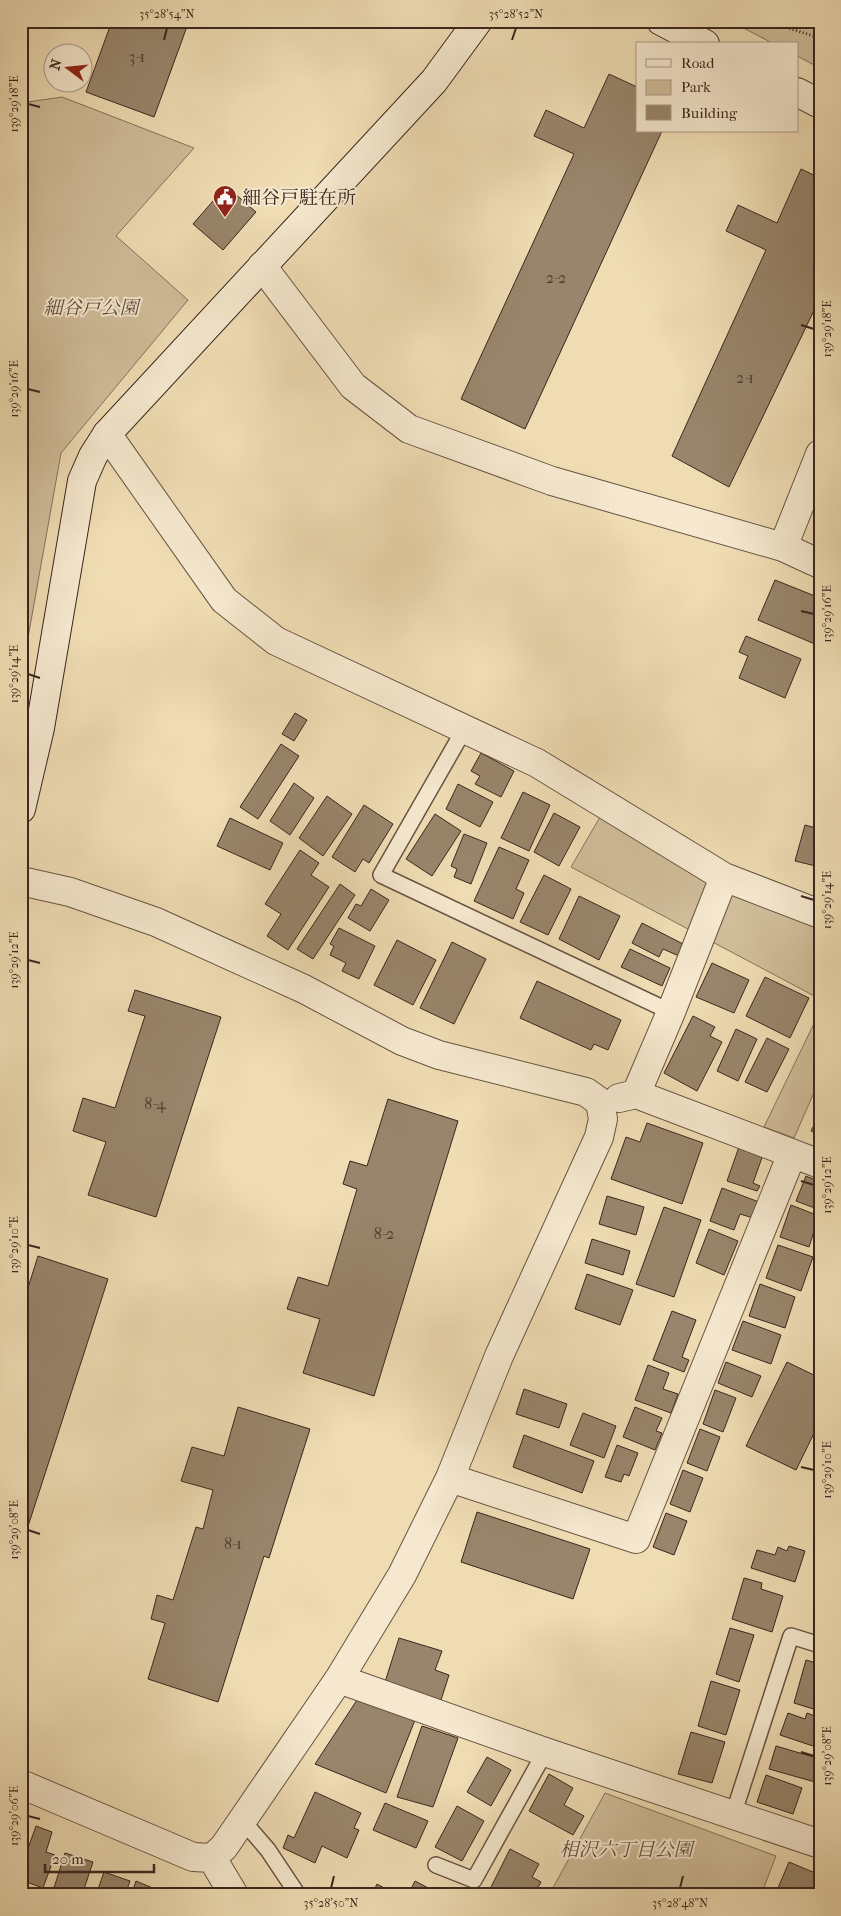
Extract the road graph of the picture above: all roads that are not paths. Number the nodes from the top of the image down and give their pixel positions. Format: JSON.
{"nodes":[{"id":1,"x":478,"y":21,"type":"edge"},
{"id":2,"x":661,"y":21,"type":"edge"},
{"id":3,"x":701,"y":42,"type":"edge"},
{"id":4,"x":798,"y":93,"type":"edge"},
{"id":5,"x":820,"y":104,"type":"edge"},
{"id":6,"x":262,"y":266,"type":"junction"},
{"id":7,"x":107,"y":434,"type":"junction"},
{"id":8,"x":820,"y":454,"type":"edge"},
{"id":9,"x":782,"y":547,"type":"junction"},
{"id":10,"x":820,"y":564,"type":"edge"},
{"id":11,"x":464,"y":728,"type":"junction"},
{"id":12,"x":21,"y":809,"type":"edge"},
{"id":13,"x":724,"y":877,"type":"junction"},
{"id":14,"x":21,"y":881,"type":"edge"},
{"id":15,"x":820,"y":914,"type":"edge"},
{"id":16,"x":671,"y":1012,"type":"junction"},
{"id":17,"x":636,"y":1094,"type":"junction"},
{"id":18,"x":600,"y":1102,"type":"junction"},
{"id":19,"x":792,"y":1154,"type":"junction"},
{"id":20,"x":820,"y":1164,"type":"edge"},
{"id":21,"x":450,"y":1478,"type":"junction"},
{"id":22,"x":820,"y":1645,"type":"edge"},
{"id":23,"x":339,"y":1679,"type":"junction"},
{"id":24,"x":545,"y":1752,"type":"junction"},
{"id":25,"x":21,"y":1784,"type":"edge"},
{"id":26,"x":733,"y":1815,"type":"junction"},
{"id":27,"x":243,"y":1821,"type":"junction"},
{"id":28,"x":820,"y":1844,"type":"edge"},
{"id":29,"x":212,"y":1858,"type":"junction"},
{"id":30,"x":436,"y":1865,"type":"dead end"},
{"id":31,"x":234,"y":1895,"type":"edge"},
{"id":32,"x":298,"y":1895,"type":"edge"}],
"edges":[{"from":1,"to":6,"type":"street"},
{"from":2,"to":3,"type":"street"},
{"from":4,"to":5,"type":"street"},
{"from":6,"to":7,"type":"street"},
{"from":6,"to":9,"type":"street"},
{"from":7,"to":11,"type":"street"},
{"from":7,"to":12,"type":"street"},
{"from":8,"to":9,"type":"street"},
{"from":9,"to":10,"type":"street"},
{"from":11,"to":13,"type":"street"},
{"from":11,"to":16,"type":"lane"},
{"from":13,"to":15,"type":"street"},
{"from":13,"to":16,"type":"street"},
{"from":14,"to":18,"type":"street"},
{"from":16,"to":17,"type":"street"},
{"from":17,"to":18,"type":"street"},
{"from":17,"to":19,"type":"street"},
{"from":18,"to":21,"type":"street"},
{"from":19,"to":20,"type":"street"},
{"from":19,"to":21,"type":"street"},
{"from":21,"to":23,"type":"street"},
{"from":22,"to":26,"type":"lane"},
{"from":23,"to":24,"type":"street"},
{"from":23,"to":27,"type":"street"},
{"from":24,"to":26,"type":"street"},
{"from":24,"to":30,"type":"lane"},
{"from":25,"to":29,"type":"street"},
{"from":26,"to":28,"type":"street"},
{"from":27,"to":29,"type":"street"},
{"from":27,"to":32,"type":"lane"},
{"from":29,"to":31,"type":"street"}]}
